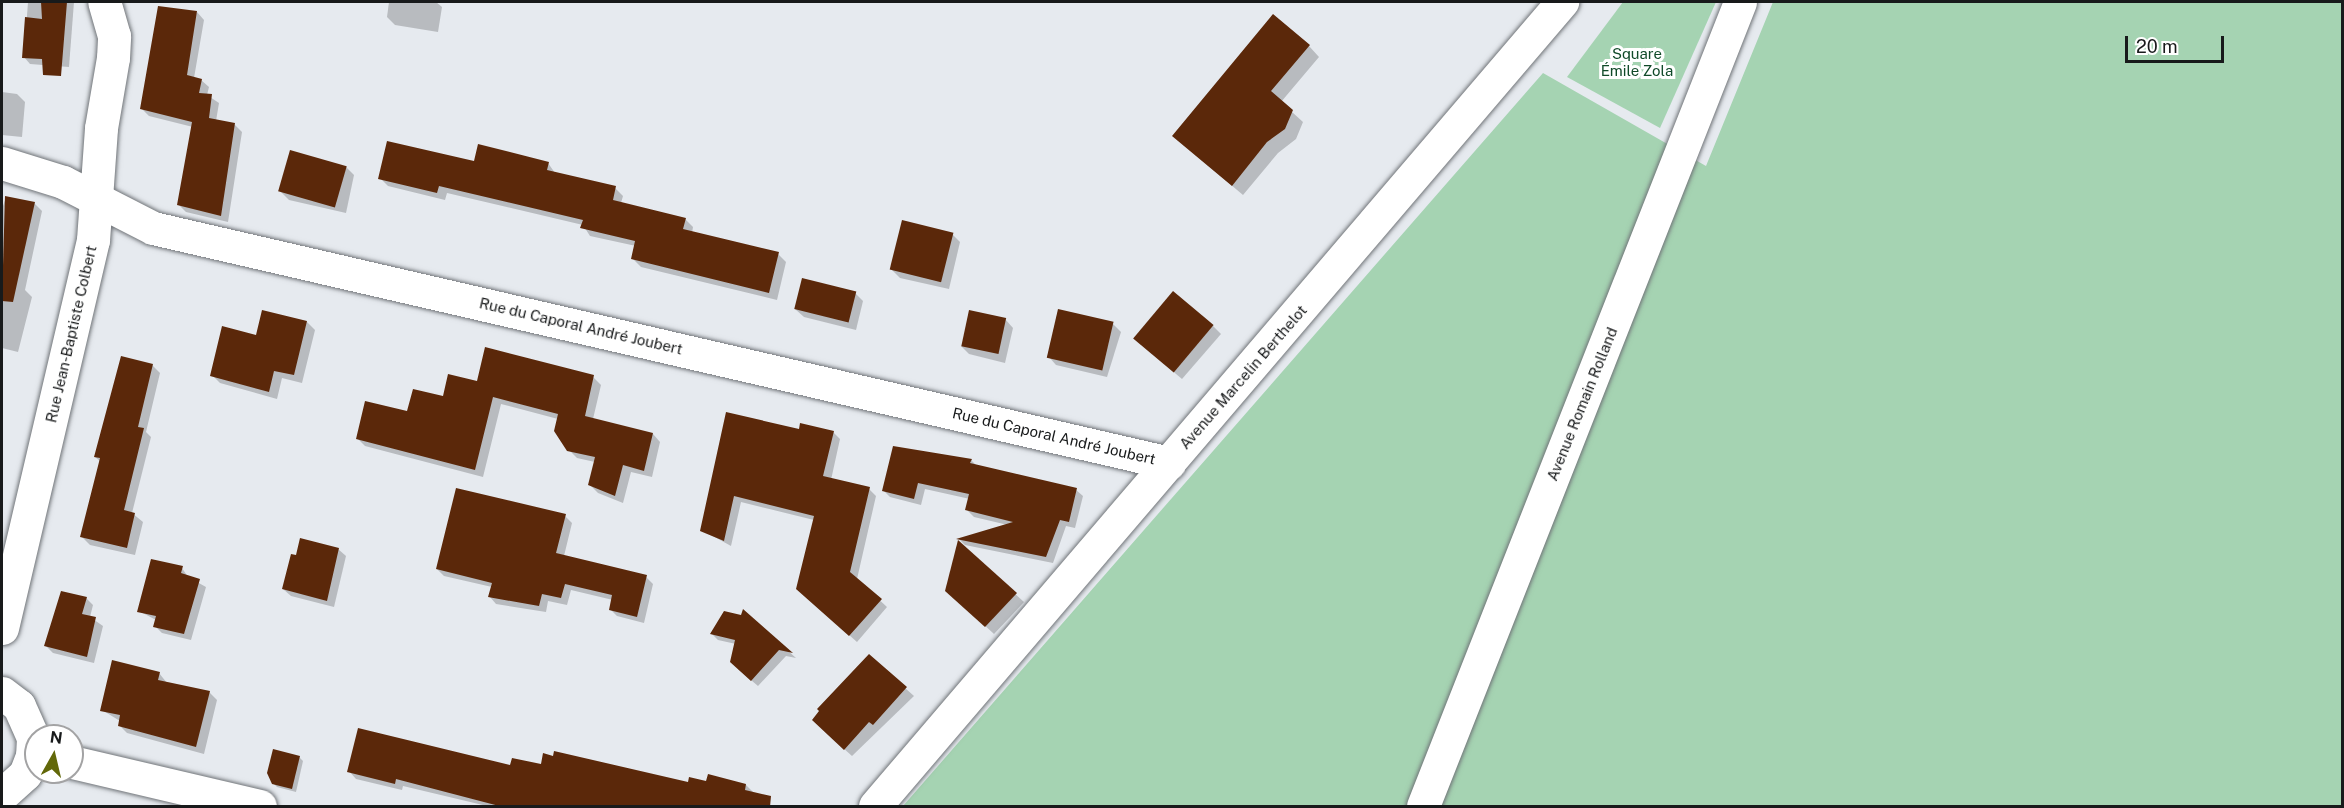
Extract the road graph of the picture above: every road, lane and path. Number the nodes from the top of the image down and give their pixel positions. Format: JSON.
{"nodes":[{"id":1,"x":104,"y":2,"type":"edge"},
{"id":2,"x":1562,"y":2,"type":"edge"},
{"id":3,"x":1740,"y":2,"type":"edge"},
{"id":4,"x":2,"y":164,"type":"edge"},
{"id":5,"x":94,"y":196,"type":"junction"},
{"id":6,"x":1169,"y":463,"type":"junction"},
{"id":7,"x":2,"y":628,"type":"edge"},
{"id":8,"x":2,"y":693,"type":"edge"},
{"id":9,"x":29,"y":724,"type":"edge"},
{"id":10,"x":84,"y":765,"type":"edge"},
{"id":11,"x":24,"y":775,"type":"edge"},
{"id":12,"x":2,"y":795,"type":"edge"},
{"id":13,"x":260,"y":807,"type":"edge"},
{"id":14,"x":875,"y":807,"type":"edge"},
{"id":15,"x":1423,"y":807,"type":"edge"}],
"edges":[{"from":1,"to":5,"type":"street","name":"Rue Jean-Baptiste Colbert"},
{"from":2,"to":6,"type":"street","name":"Avenue Marcelin Berthelot"},
{"from":3,"to":15,"type":"street","name":"Avenue Romain Rolland"},
{"from":4,"to":5,"type":"street","name":"Rue du Caporal André Joubert"},
{"from":5,"to":6,"type":"street","name":"Rue du Caporal André Joubert"},
{"from":5,"to":7,"type":"street","name":"Rue Jean-Baptiste Colbert"},
{"from":6,"to":14,"type":"street","name":"Avenue Marcelin Berthelot"},
{"from":8,"to":9,"type":"street"},
{"from":10,"to":13,"type":"street"},
{"from":11,"to":12,"type":"street"}]}
